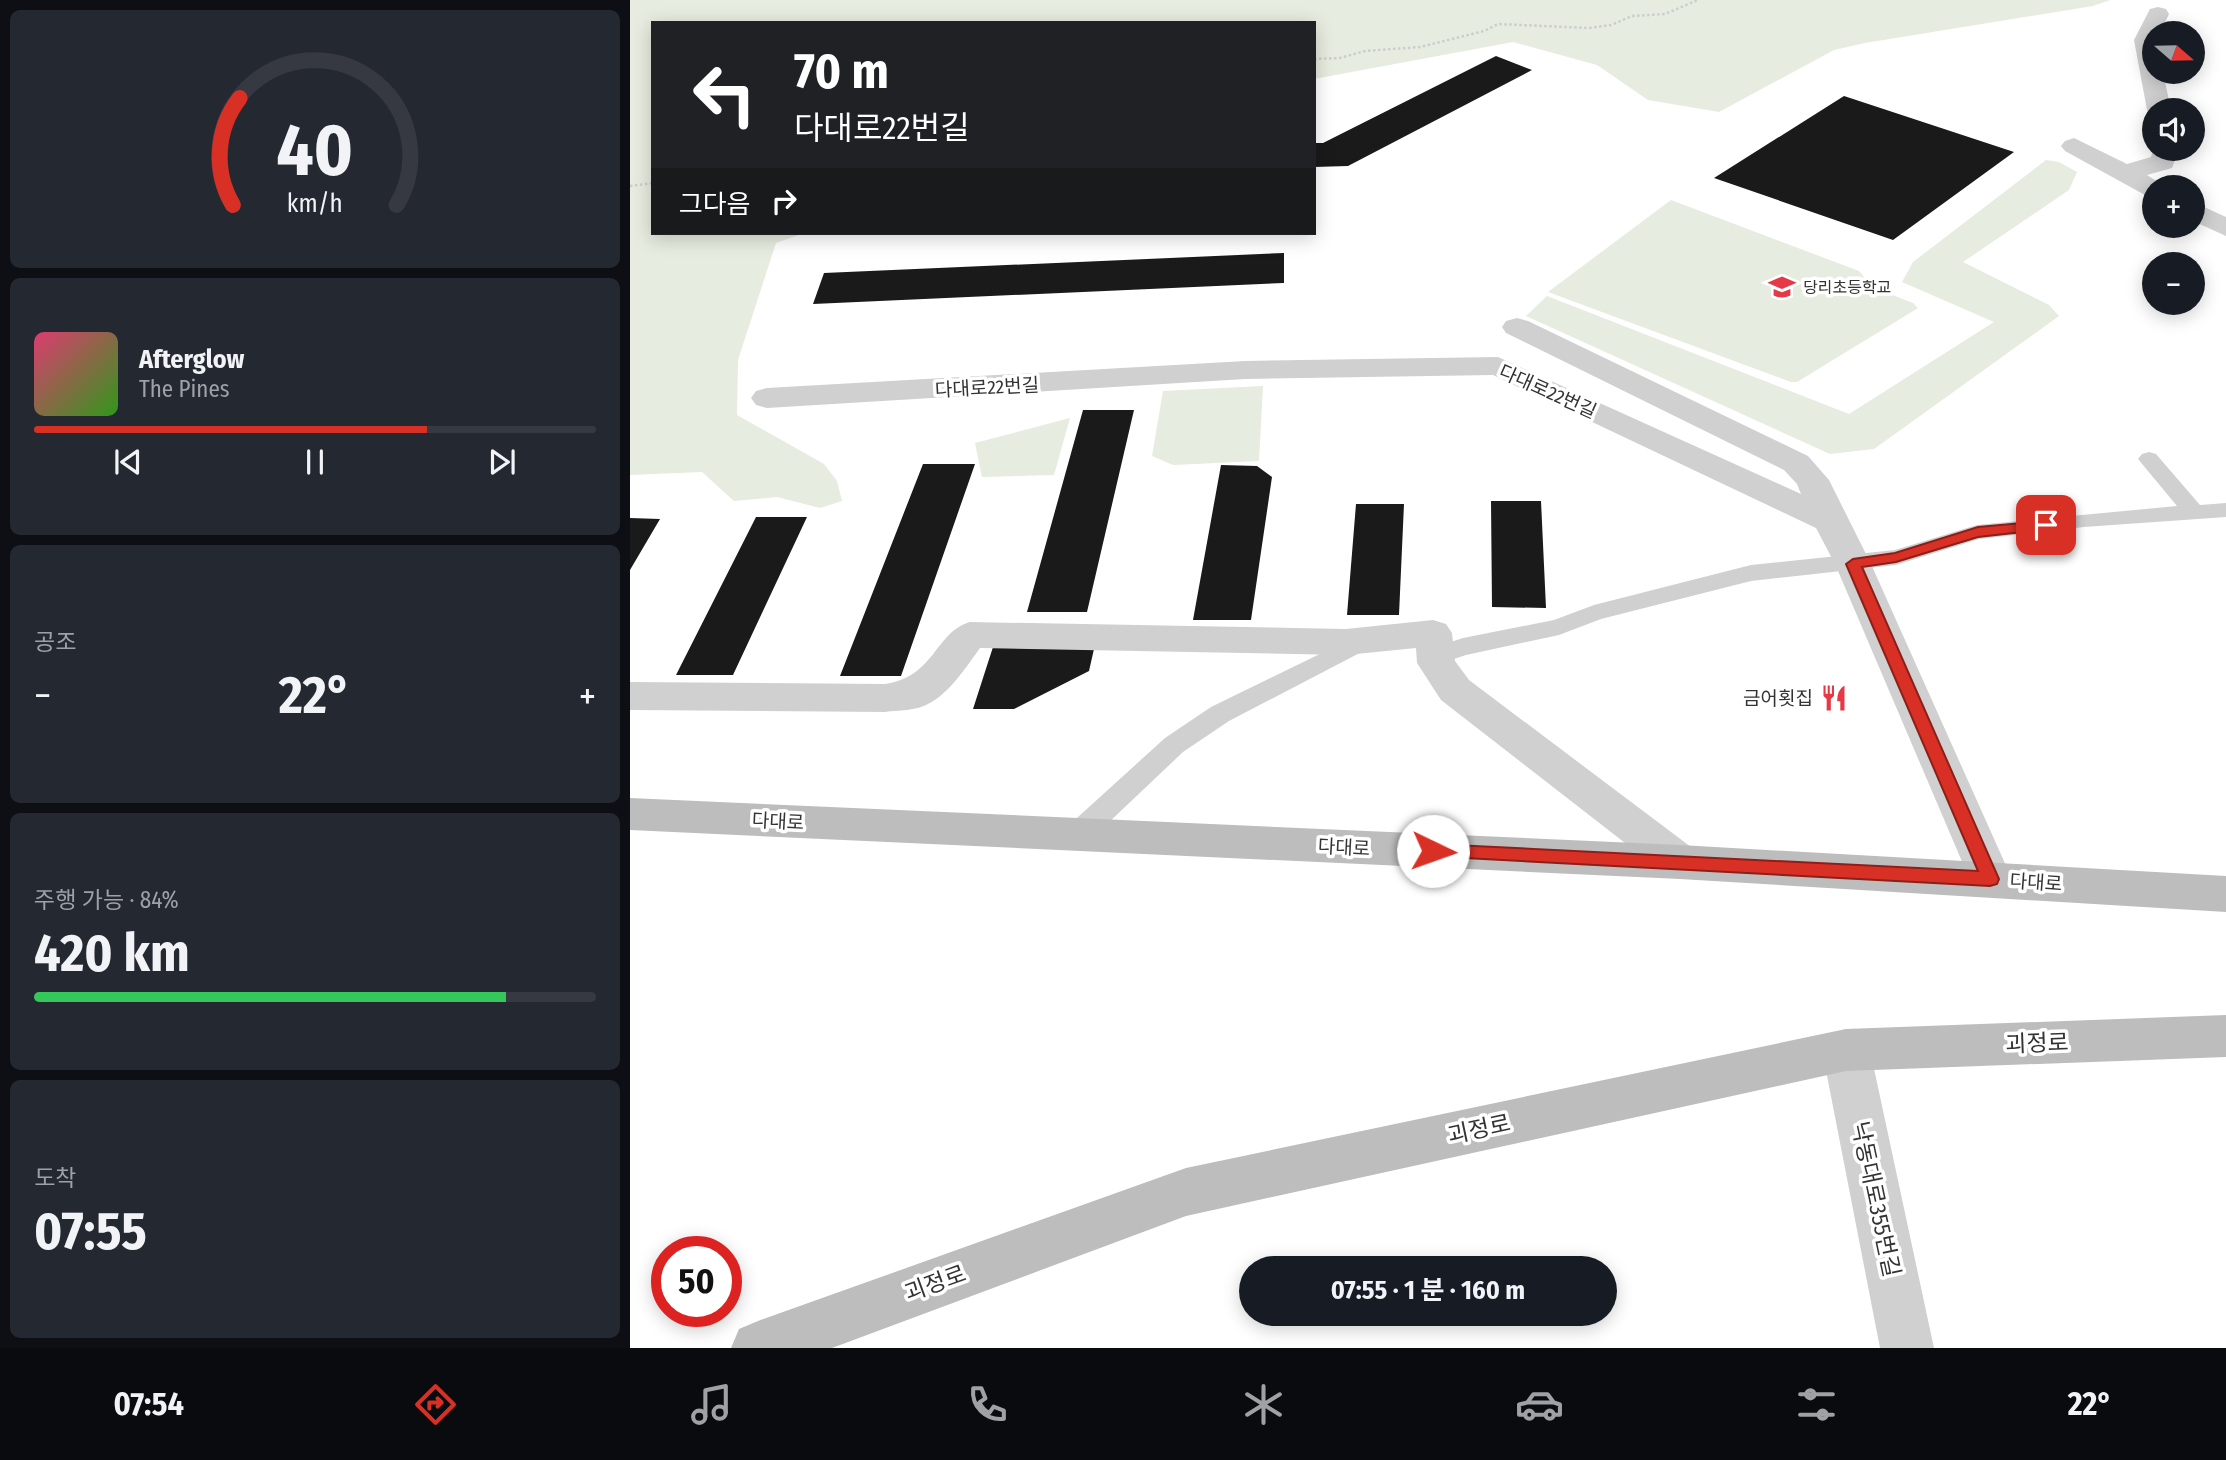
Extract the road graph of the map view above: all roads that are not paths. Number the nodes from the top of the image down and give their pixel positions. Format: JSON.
{"nodes":[{"id":1,"x":2158,"y":14,"type":"dead end"},
{"id":2,"x":2157,"y":98,"type":"edge"},
{"id":3,"x":2074,"y":146,"type":"dead end"},
{"id":4,"x":2163,"y":161,"type":"edge"},
{"id":5,"x":2124,"y":173,"type":"junction"},
{"id":6,"x":2142,"y":183,"type":"edge"},
{"id":7,"x":2205,"y":217,"type":"edge"},
{"id":8,"x":2226,"y":228,"type":"edge"},
{"id":9,"x":1517,"y":327,"type":"dead end"},
{"id":10,"x":767,"y":398,"type":"dead end"},
{"id":11,"x":2149,"y":459,"type":"dead end"},
{"id":12,"x":2226,"y":510,"type":"edge"},
{"id":13,"x":2194,"y":512,"type":"junction"},
{"id":14,"x":1830,"y":521,"type":"junction"},
{"id":15,"x":1853,"y":564,"type":"junction"},
{"id":16,"x":1366,"y":640,"type":"junction"},
{"id":17,"x":1436,"y":656,"type":"junction"},
{"id":18,"x":630,"y":696,"type":"edge"},
{"id":19,"x":630,"y":814,"type":"edge"},
{"id":20,"x":1077,"y":835,"type":"junction"},
{"id":21,"x":1680,"y":862,"type":"junction"},
{"id":22,"x":1990,"y":879,"type":"junction"},
{"id":23,"x":2226,"y":894,"type":"edge"},
{"id":24,"x":2226,"y":1036,"type":"edge"},
{"id":25,"x":1846,"y":1050,"type":"junction"},
{"id":26,"x":758,"y":1348,"type":"edge"},
{"id":27,"x":1907,"y":1348,"type":"edge"}],
"edges":[{"from":1,"to":2,"type":"street"},
{"from":3,"to":5,"type":"street"},
{"from":4,"to":5,"type":"street"},
{"from":5,"to":6,"type":"street"},
{"from":7,"to":8,"type":"street"},
{"from":9,"to":14,"type":"street"},
{"from":10,"to":14,"type":"street","name":"다대로22번길"},
{"from":11,"to":13,"type":"lane"},
{"from":12,"to":13,"type":"lane"},
{"from":13,"to":15,"type":"lane"},
{"from":14,"to":15,"type":"street"},
{"from":15,"to":17,"type":"lane"},
{"from":15,"to":22,"type":"street"},
{"from":16,"to":17,"type":"street"},
{"from":16,"to":18,"type":"street"},
{"from":16,"to":20,"type":"lane"},
{"from":17,"to":21,"type":"street"},
{"from":19,"to":20,"type":"main road","name":"다대로"},
{"from":20,"to":21,"type":"main road","name":"다대로"},
{"from":21,"to":22,"type":"main road","name":"다대로"},
{"from":22,"to":23,"type":"main road","name":"다대로"},
{"from":24,"to":25,"type":"main road","name":"괴정로"},
{"from":25,"to":26,"type":"main road","name":"괴정로"},
{"from":25,"to":27,"type":"street","name":"낙동대로355번길"}]}
